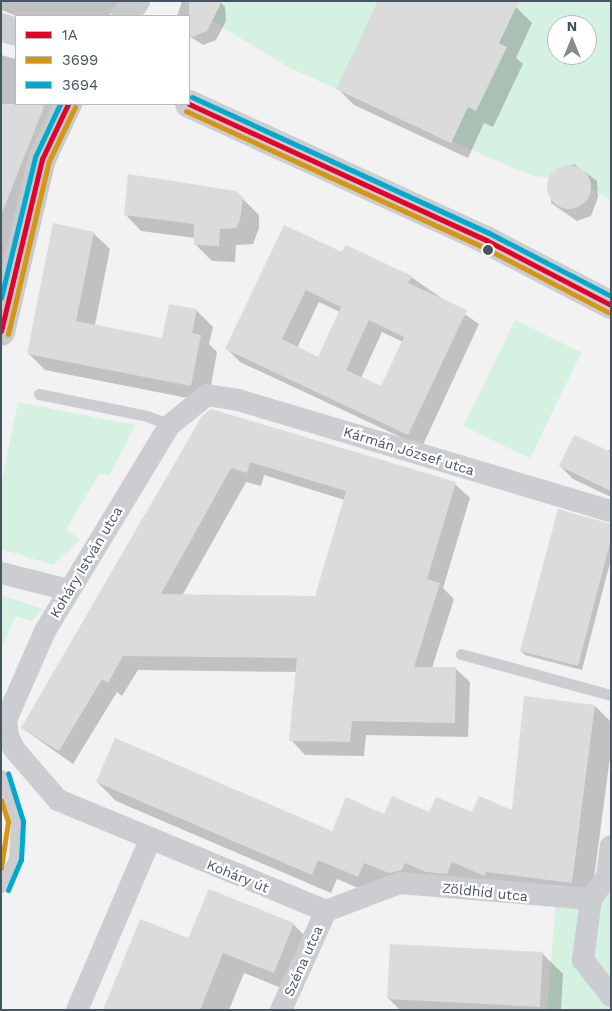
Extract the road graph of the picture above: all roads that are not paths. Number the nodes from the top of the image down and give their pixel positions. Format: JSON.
{"nodes":[{"id":1,"x":136,"y":1,"type":"edge"},
{"id":2,"x":126,"y":15,"type":"edge"},
{"id":3,"x":1,"y":27,"type":"edge"},
{"id":4,"x":15,"y":32,"type":"edge"},
{"id":5,"x":190,"y":104,"type":"edge"},
{"id":6,"x":68,"y":105,"type":"edge"},
{"id":7,"x":611,"y":305,"type":"edge"},
{"id":8,"x":1,"y":332,"type":"edge"},
{"id":9,"x":39,"y":394,"type":"dead end"},
{"id":10,"x":207,"y":395,"type":"joint"},
{"id":11,"x":170,"y":425,"type":"junction"},
{"id":12,"x":611,"y":511,"type":"edge"},
{"id":13,"x":1,"y":573,"type":"edge"},
{"id":14,"x":68,"y":590,"type":"junction"},
{"id":15,"x":461,"y":654,"type":"dead end"},
{"id":16,"x":611,"y":695,"type":"edge"},
{"id":17,"x":14,"y":749,"type":"joint"},
{"id":18,"x":1,"y":775,"type":"edge"},
{"id":19,"x":6,"y":794,"type":"edge"},
{"id":20,"x":150,"y":840,"type":"junction"},
{"id":21,"x":611,"y":846,"type":"edge"},
{"id":22,"x":1,"y":886,"type":"edge"},
{"id":23,"x":591,"y":899,"type":"junction"},
{"id":24,"x":326,"y":911,"type":"junction"},
{"id":25,"x":611,"y":996,"type":"edge"},
{"id":26,"x":77,"y":1010,"type":"edge"},
{"id":27,"x":281,"y":1010,"type":"edge"}],
"edges":[{"from":1,"to":2,"type":"main road"},
{"from":3,"to":4,"type":"main road"},
{"from":5,"to":7,"type":"street"},
{"from":6,"to":8,"type":"main road"},
{"from":9,"to":11,"type":"lane"},
{"from":10,"to":11,"type":"street","name":"Koháry István utca"},
{"from":10,"to":12,"type":"street","name":"Kármán József utca"},
{"from":11,"to":14,"type":"street","name":"Koháry István utca"},
{"from":13,"to":14,"type":"street"},
{"from":14,"to":17,"type":"street","name":"Koháry István utca"},
{"from":15,"to":16,"type":"lane"},
{"from":17,"to":20,"type":"street","name":"Koháry út"},
{"from":18,"to":19,"type":"lane"},
{"from":19,"to":22,"type":"lane"},
{"from":20,"to":24,"type":"street","name":"Koháry út"},
{"from":20,"to":26,"type":"street"},
{"from":21,"to":23,"type":"street"},
{"from":23,"to":24,"type":"street","name":"Zöldhíd utca"},
{"from":23,"to":25,"type":"street"},
{"from":24,"to":27,"type":"street","name":"Széna utca"}]}
